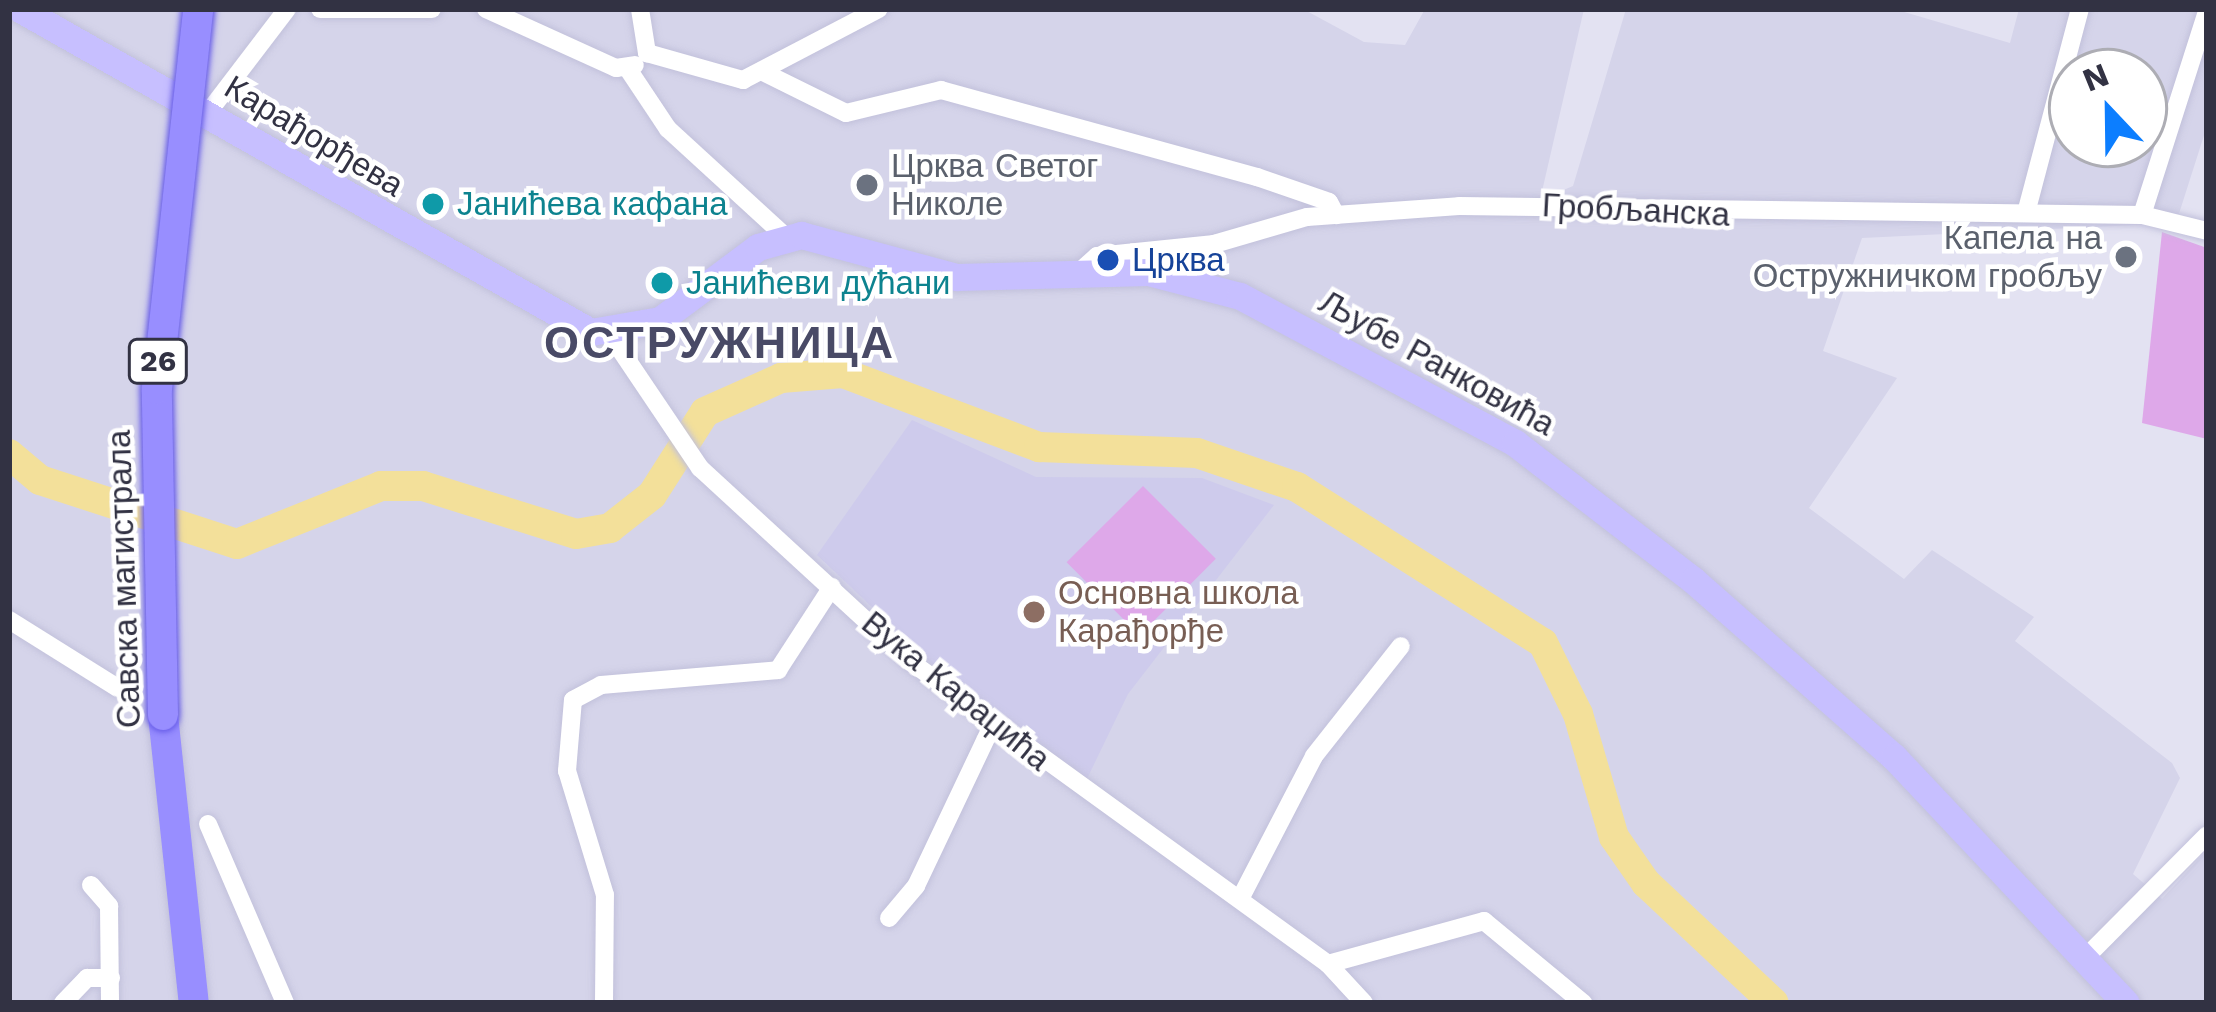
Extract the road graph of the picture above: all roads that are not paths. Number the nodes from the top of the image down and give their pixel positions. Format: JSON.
{"nodes":[{"id":1,"x":20,"y":9,"type":"edge"},
{"id":2,"x":198,"y":9,"type":"edge"},
{"id":3,"x":286,"y":9,"type":"edge"},
{"id":4,"x":320,"y":9,"type":"edge"},
{"id":5,"x":432,"y":9,"type":"edge"},
{"id":6,"x":486,"y":9,"type":"edge"},
{"id":7,"x":640,"y":9,"type":"edge"},
{"id":8,"x":879,"y":9,"type":"edge"},
{"id":9,"x":2080,"y":9,"type":"edge"},
{"id":10,"x":2207,"y":11,"type":"edge"},
{"id":11,"x":647,"y":53,"type":"junction"},
{"id":12,"x":628,"y":69,"type":"junction"},
{"id":13,"x":765,"y":73,"type":"junction"},
{"id":14,"x":208,"y":115,"type":"junction"},
{"id":15,"x":2026,"y":213,"type":"junction"},
{"id":16,"x":2142,"y":214,"type":"junction"},
{"id":17,"x":1336,"y":215,"type":"junction"},
{"id":18,"x":2207,"y":231,"type":"edge"},
{"id":19,"x":786,"y":237,"type":"junction"},
{"id":20,"x":1077,"y":274,"type":"junction"},
{"id":21,"x":609,"y":333,"type":"junction"},
{"id":22,"x":832,"y":587,"type":"junction"},
{"id":23,"x":9,"y":620,"type":"edge"},
{"id":24,"x":1401,"y":646,"type":"dead end"},
{"id":25,"x":118,"y":688,"type":"dead end"},
{"id":26,"x":991,"y":728,"type":"junction"},
{"id":27,"x":208,"y":824,"type":"dead end"},
{"id":28,"x":2207,"y":835,"type":"edge"},
{"id":29,"x":91,"y":885,"type":"dead end"},
{"id":30,"x":1240,"y":899,"type":"junction"},
{"id":31,"x":889,"y":918,"type":"dead end"},
{"id":32,"x":2082,"y":961,"type":"junction"},
{"id":33,"x":1328,"y":964,"type":"junction"},
{"id":34,"x":111,"y":978,"type":"junction"},
{"id":35,"x":63,"y":1003,"type":"edge"},
{"id":36,"x":110,"y":1003,"type":"edge"},
{"id":37,"x":194,"y":1003,"type":"edge"},
{"id":38,"x":285,"y":1003,"type":"edge"},
{"id":39,"x":604,"y":1003,"type":"edge"},
{"id":40,"x":1364,"y":1003,"type":"edge"},
{"id":41,"x":1583,"y":1003,"type":"edge"},
{"id":42,"x":2126,"y":1003,"type":"edge"}],
"edges":[{"from":1,"to":14,"type":"street","name":"Карађорђева"},
{"from":2,"to":37,"type":"main road","name":"Савска магистрала","number":"26","bridge":true},
{"from":3,"to":14,"type":"street"},
{"from":4,"to":5,"type":"street"},
{"from":6,"to":12,"type":"street"},
{"from":7,"to":11,"type":"street"},
{"from":8,"to":13,"type":"street"},
{"from":9,"to":15,"type":"street"},
{"from":10,"to":16,"type":"street"},
{"from":11,"to":12,"type":"street"},
{"from":11,"to":13,"type":"street"},
{"from":12,"to":19,"type":"street"},
{"from":13,"to":17,"type":"street"},
{"from":14,"to":21,"type":"street","name":"Карађорђева"},
{"from":15,"to":16,"type":"street","name":"Гробљанска"},
{"from":15,"to":17,"type":"street","name":"Гробљанска"},
{"from":16,"to":18,"type":"street","name":"Гробљанска"},
{"from":17,"to":20,"type":"street","name":"Гробљанска"},
{"from":19,"to":20,"type":"street","name":"Љубе Ранковића"},
{"from":19,"to":21,"type":"street"},
{"from":20,"to":32,"type":"street","name":"Љубе Ранковића"},
{"from":21,"to":22,"type":"street","name":"Вука Караџића"},
{"from":22,"to":26,"type":"street","name":"Вука Караџића"},
{"from":22,"to":39,"type":"street"},
{"from":23,"to":25,"type":"street"},
{"from":24,"to":30,"type":"street"},
{"from":26,"to":30,"type":"street","name":"Вука Караџића"},
{"from":26,"to":31,"type":"street"},
{"from":27,"to":38,"type":"street"},
{"from":28,"to":32,"type":"street"},
{"from":29,"to":34,"type":"street"},
{"from":30,"to":33,"type":"street","name":"Вука Караџића"},
{"from":32,"to":42,"type":"street","name":"Љубе Ранковића"},
{"from":33,"to":40,"type":"street","name":"Вука Караџића"},
{"from":33,"to":41,"type":"street"},
{"from":34,"to":35,"type":"street"},
{"from":34,"to":36,"type":"street"}]}
